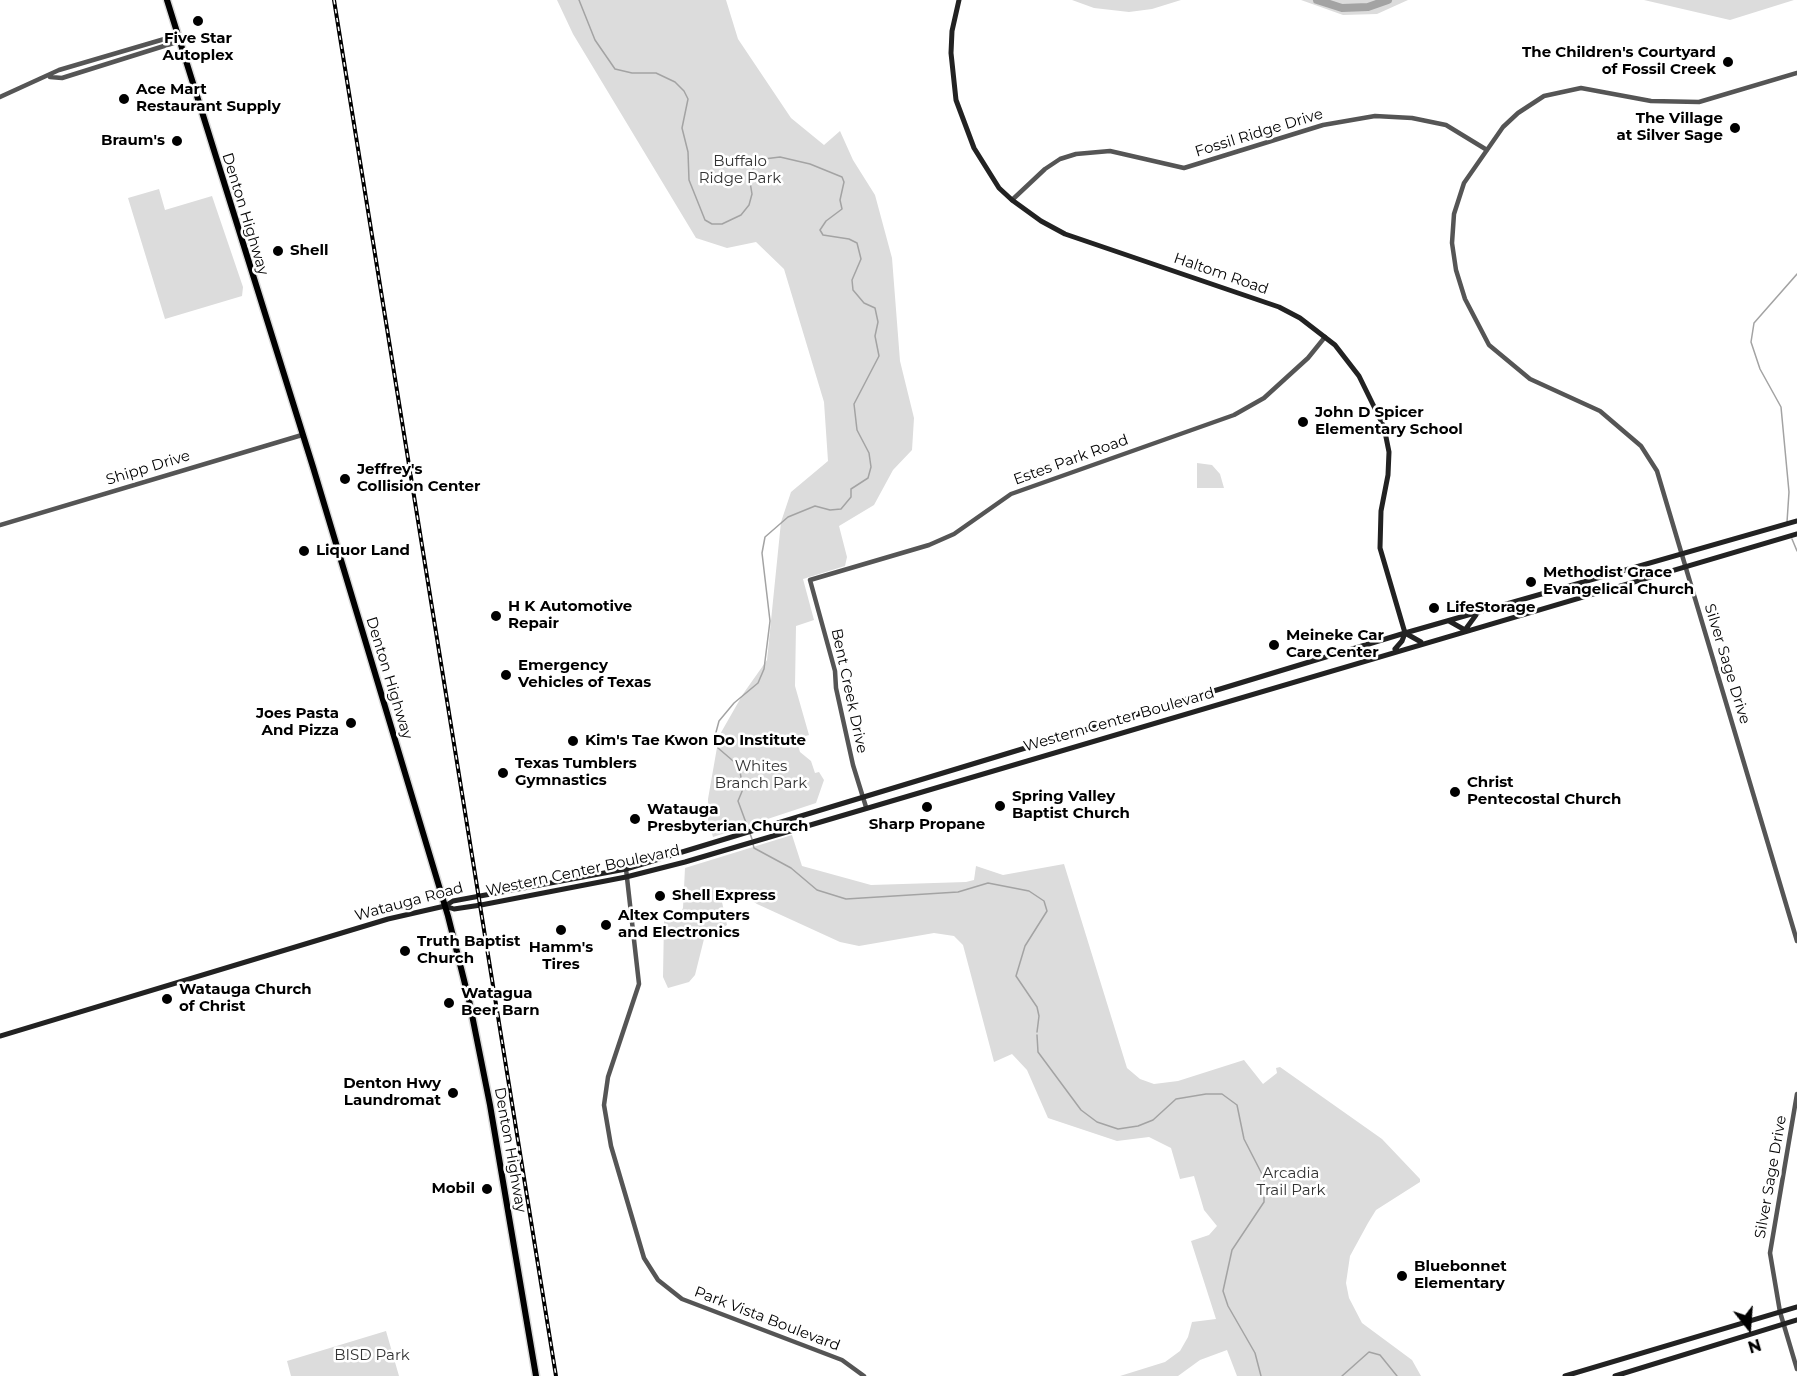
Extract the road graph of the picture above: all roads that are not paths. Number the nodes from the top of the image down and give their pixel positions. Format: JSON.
{"nodes":[{"id":1,"x":167,"y":0,"type":"edge"},
{"id":2,"x":959,"y":0,"type":"edge"},
{"id":3,"x":179,"y":38,"type":"junction"},
{"id":4,"x":123,"y":51,"type":"junction"},
{"id":5,"x":126,"y":58,"type":"junction"},
{"id":6,"x":1797,"y":73,"type":"edge"},
{"id":7,"x":50,"y":77,"type":"junction"},
{"id":8,"x":0,"y":97,"type":"edge"},
{"id":9,"x":1487,"y":150,"type":"junction"},
{"id":10,"x":1012,"y":201,"type":"junction"},
{"id":11,"x":1325,"y":337,"type":"junction"},
{"id":12,"x":302,"y":435,"type":"junction"},
{"id":13,"x":1797,"y":521,"type":"edge"},
{"id":14,"x":0,"y":525,"type":"edge"},
{"id":15,"x":1797,"y":534,"type":"edge"},
{"id":16,"x":1682,"y":553,"type":"junction"},
{"id":17,"x":1685,"y":566,"type":"junction"},
{"id":18,"x":810,"y":580,"type":"joint"},
{"id":19,"x":1479,"y":612,"type":"junction"},
{"id":20,"x":1448,"y":621,"type":"junction"},
{"id":21,"x":1465,"y":630,"type":"junction"},
{"id":22,"x":1404,"y":633,"type":"junction"},
{"id":23,"x":1423,"y":642,"type":"junction"},
{"id":24,"x":1393,"y":651,"type":"junction"},
{"id":25,"x":862,"y":796,"type":"junction"},
{"id":26,"x":828,"y":806,"type":"junction"},
{"id":27,"x":866,"y":807,"type":"junction"},
{"id":28,"x":831,"y":818,"type":"junction"},
{"id":29,"x":626,"y":869,"type":"junction"},
{"id":30,"x":626,"y":877,"type":"junction"},
{"id":31,"x":445,"y":906,"type":"junction"},
{"id":32,"x":1797,"y":941,"type":"edge"},
{"id":33,"x":0,"y":1036,"type":"edge"},
{"id":34,"x":1797,"y":1094,"type":"edge"},
{"id":35,"x":1797,"y":1307,"type":"edge"},
{"id":36,"x":1780,"y":1312,"type":"junction"},
{"id":37,"x":1797,"y":1320,"type":"edge"},
{"id":38,"x":1784,"y":1325,"type":"junction"},
{"id":39,"x":1797,"y":1369,"type":"edge"},
{"id":40,"x":536,"y":1376,"type":"edge"},
{"id":41,"x":864,"y":1376,"type":"edge"},
{"id":42,"x":1565,"y":1376,"type":"edge"},
{"id":43,"x":1615,"y":1376,"type":"edge"}],
"edges":[{"from":1,"to":3,"type":"main road","name":"Denton Highway"},
{"from":2,"to":10,"type":"main road","name":"Haltom Road"},
{"from":3,"to":4,"type":"street"},
{"from":3,"to":5,"type":"street"},
{"from":3,"to":12,"type":"main road","name":"Denton Highway"},
{"from":4,"to":5,"type":"street"},
{"from":4,"to":7,"type":"street"},
{"from":5,"to":7,"type":"street"},
{"from":6,"to":9,"type":"street","name":"Silver Sage Drive"},
{"from":7,"to":8,"type":"street"},
{"from":9,"to":10,"type":"street","name":"Fossil Ridge Drive"},
{"from":9,"to":16,"type":"street","name":"Silver Sage Drive"},
{"from":10,"to":11,"type":"main road","name":"Haltom Road"},
{"from":11,"to":18,"type":"street","name":"Estes Park Road"},
{"from":11,"to":22,"type":"main road","name":"Haltom Road"},
{"from":12,"to":14,"type":"street","name":"Shipp Drive"},
{"from":12,"to":31,"type":"main road","name":"Denton Highway"},
{"from":13,"to":16,"type":"main road","name":"Western Center Boulevard"},
{"from":15,"to":17,"type":"main road","name":"Western Center Boulevard"},
{"from":16,"to":17,"type":"street","name":"Silver Sage Drive"},
{"from":16,"to":19,"type":"main road","name":"Western Center Boulevard"},
{"from":17,"to":21,"type":"main road","name":"Western Center Boulevard"},
{"from":17,"to":32,"type":"street","name":"Silver Sage Drive"},
{"from":18,"to":25,"type":"street","name":"Bent Creek Drive"},
{"from":19,"to":20,"type":"main road","name":"Western Center Boulevard"},
{"from":19,"to":21,"type":"main road"},
{"from":20,"to":21,"type":"main road"},
{"from":20,"to":22,"type":"main road","name":"Western Center Boulevard"},
{"from":21,"to":23,"type":"main road","name":"Western Center Boulevard"},
{"from":22,"to":23,"type":"main road"},
{"from":22,"to":24,"type":"main road"},
{"from":22,"to":25,"type":"main road","name":"Western Center Boulevard"},
{"from":23,"to":24,"type":"main road","name":"Western Center Boulevard"},
{"from":24,"to":27,"type":"main road","name":"Western Center Boulevard"},
{"from":25,"to":26,"type":"main road","name":"Watauga Road"},
{"from":25,"to":27,"type":"street","name":"Bent Creek Drive"},
{"from":26,"to":28,"type":"main road"},
{"from":26,"to":29,"type":"main road","name":"Watauga Road"},
{"from":27,"to":28,"type":"main road","name":"Western Center Boulevard"},
{"from":28,"to":30,"type":"main road","name":"Western Center Boulevard"},
{"from":29,"to":30,"type":"street","name":"Park Vista Boulevard"},
{"from":29,"to":31,"type":"main road","name":"Watauga Road"},
{"from":30,"to":31,"type":"main road","name":"Western Center Boulevard"},
{"from":30,"to":41,"type":"street","name":"Park Vista Boulevard"},
{"from":31,"to":33,"type":"main road","name":"Watauga Road"},
{"from":31,"to":40,"type":"main road","name":"Denton Highway"},
{"from":34,"to":36,"type":"street","name":"Silver Sage Drive"},
{"from":35,"to":36,"type":"main road"},
{"from":36,"to":38,"type":"street","name":"Silver Sage Drive"},
{"from":36,"to":42,"type":"main road"},
{"from":37,"to":38,"type":"main road"},
{"from":38,"to":39,"type":"street","name":"Silver Sage Drive"},
{"from":38,"to":43,"type":"main road"}]}
